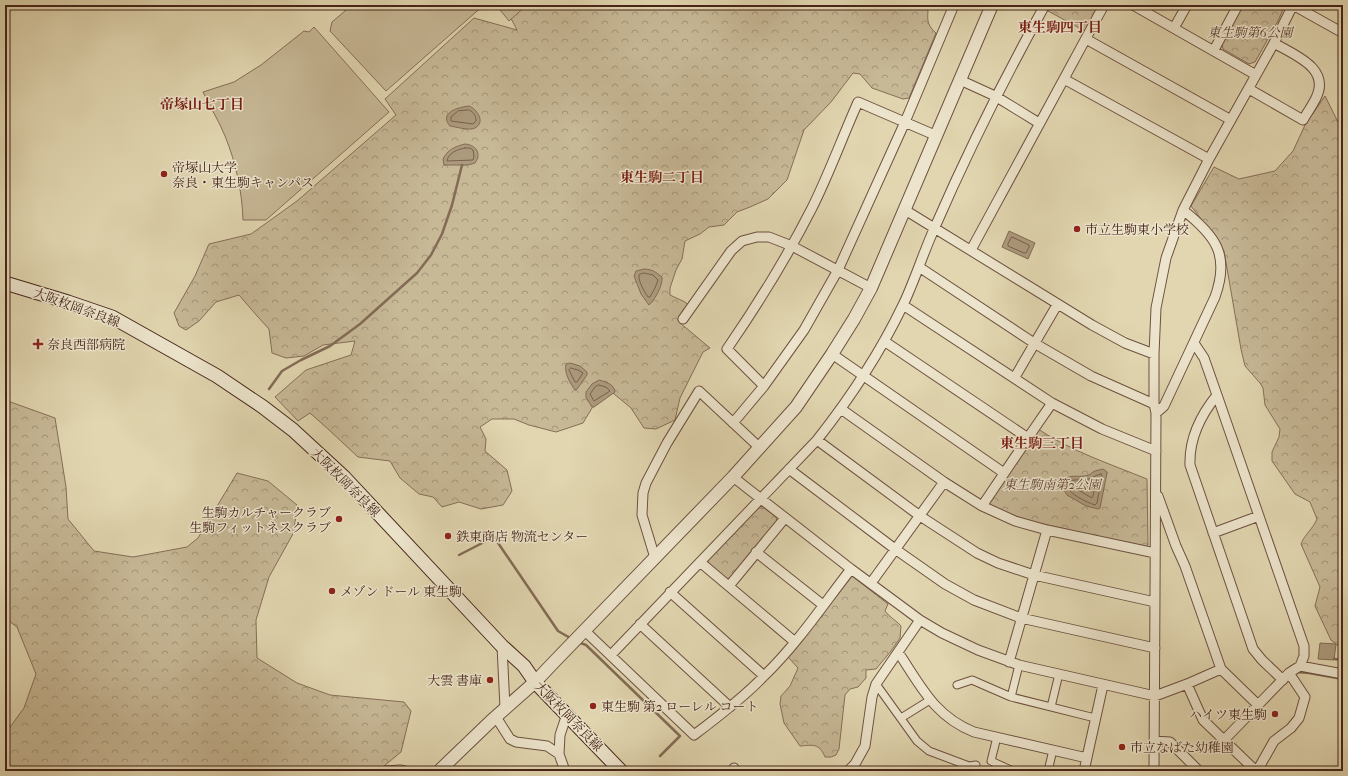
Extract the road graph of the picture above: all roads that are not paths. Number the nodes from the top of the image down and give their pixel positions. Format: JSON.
{"nodes":[{"id":1,"x":954,"y":5,"type":"edge"},
{"id":2,"x":992,"y":5,"type":"edge"},
{"id":3,"x":1045,"y":5,"type":"edge"},
{"id":4,"x":1104,"y":5,"type":"edge"},
{"id":5,"x":1134,"y":5,"type":"edge"},
{"id":6,"x":1187,"y":5,"type":"edge"},
{"id":7,"x":1238,"y":5,"type":"edge"},
{"id":8,"x":1296,"y":6,"type":"edge"},
{"id":9,"x":1174,"y":28,"type":"junction"},
{"id":10,"x":1343,"y":34,"type":"edge"},
{"id":11,"x":1086,"y":39,"type":"junction"},
{"id":12,"x":1274,"y":44,"type":"junction"},
{"id":13,"x":1214,"y":50,"type":"junction"},
{"id":14,"x":1256,"y":74,"type":"junction"},
{"id":15,"x":1064,"y":79,"type":"junction"},
{"id":16,"x":960,"y":80,"type":"junction"},
{"id":17,"x":1249,"y":89,"type":"junction"},
{"id":18,"x":996,"y":96,"type":"junction"},
{"id":19,"x":1231,"y":120,"type":"junction"},
{"id":20,"x":904,"y":122,"type":"junction"},
{"id":21,"x":1039,"y":123,"type":"junction"},
{"id":22,"x":937,"y":136,"type":"junction"},
{"id":23,"x":1209,"y":159,"type":"junction"},
{"id":24,"x":905,"y":210,"type":"junction"},
{"id":25,"x":1183,"y":210,"type":"junction"},
{"id":26,"x":934,"y":228,"type":"junction"},
{"id":27,"x":792,"y":246,"type":"junction"},
{"id":28,"x":971,"y":250,"type":"junction"},
{"id":29,"x":919,"y":268,"type":"junction"},
{"id":30,"x":838,"y":270,"type":"junction"},
{"id":31,"x":5,"y":283,"type":"edge"},
{"id":32,"x":871,"y":288,"type":"junction"},
{"id":33,"x":1057,"y":304,"type":"junction"},
{"id":34,"x":903,"y":305,"type":"junction"},
{"id":35,"x":683,"y":319,"type":"dead end"},
{"id":36,"x":884,"y":341,"type":"junction"},
{"id":37,"x":1034,"y":343,"type":"junction"},
{"id":38,"x":1194,"y":343,"type":"junction"},
{"id":39,"x":832,"y":354,"type":"junction"},
{"id":40,"x":1154,"y":354,"type":"junction"},
{"id":41,"x":864,"y":376,"type":"junction"},
{"id":42,"x":1014,"y":377,"type":"junction"},
{"id":43,"x":764,"y":386,"type":"junction"},
{"id":44,"x":1217,"y":395,"type":"junction"},
{"id":45,"x":1052,"y":403,"type":"junction"},
{"id":46,"x":841,"y":409,"type":"junction"},
{"id":47,"x":1155,"y":409,"type":"junction"},
{"id":48,"x":734,"y":423,"type":"junction"},
{"id":49,"x":1028,"y":438,"type":"junction"},
{"id":50,"x":816,"y":440,"type":"junction"},
{"id":51,"x":760,"y":448,"type":"junction"},
{"id":52,"x":1156,"y":451,"type":"junction"},
{"id":53,"x":789,"y":469,"type":"junction"},
{"id":54,"x":1004,"y":473,"type":"junction"},
{"id":55,"x":733,"y":477,"type":"junction"},
{"id":56,"x":944,"y":482,"type":"junction"},
{"id":57,"x":1156,"y":489,"type":"junction"},
{"id":58,"x":760,"y":499,"type":"junction"},
{"id":59,"x":982,"y":506,"type":"junction"},
{"id":60,"x":920,"y":516,"type":"junction"},
{"id":61,"x":1259,"y":516,"type":"junction"},
{"id":62,"x":785,"y":518,"type":"junction"},
{"id":63,"x":1047,"y":530,"type":"junction"},
{"id":64,"x":1213,"y":533,"type":"junction"},
{"id":65,"x":895,"y":549,"type":"junction"},
{"id":66,"x":756,"y":552,"type":"junction"},
{"id":67,"x":1155,"y":553,"type":"junction"},
{"id":68,"x":655,"y":558,"type":"junction"},
{"id":69,"x":700,"y":562,"type":"junction"},
{"id":70,"x":851,"y":569,"type":"junction"},
{"id":71,"x":1034,"y":575,"type":"junction"},
{"id":72,"x":871,"y":583,"type":"junction"},
{"id":73,"x":729,"y":586,"type":"junction"},
{"id":74,"x":670,"y":592,"type":"junction"},
{"id":75,"x":1155,"y":602,"type":"junction"},
{"id":76,"x":823,"y":605,"type":"junction"},
{"id":77,"x":1021,"y":618,"type":"junction"},
{"id":78,"x":920,"y":620,"type":"junction"},
{"id":79,"x":640,"y":624,"type":"junction"},
{"id":80,"x":585,"y":631,"type":"junction"},
{"id":81,"x":795,"y":642,"type":"junction"},
{"id":82,"x":502,"y":646,"type":"junction"},
{"id":83,"x":1155,"y":648,"type":"junction"},
{"id":84,"x":898,"y":652,"type":"junction"},
{"id":85,"x":611,"y":655,"type":"junction"},
{"id":86,"x":1009,"y":662,"type":"junction"},
{"id":87,"x":1019,"y":665,"type":"junction"},
{"id":88,"x":1300,"y":666,"type":"junction"},
{"id":89,"x":1221,"y":669,"type":"junction"},
{"id":90,"x":1059,"y":674,"type":"junction"},
{"id":91,"x":1343,"y":674,"type":"edge"},
{"id":92,"x":764,"y":676,"type":"junction"},
{"id":93,"x":1286,"y":677,"type":"junction"},
{"id":94,"x":535,"y":682,"type":"junction"},
{"id":95,"x":876,"y":684,"type":"junction"},
{"id":96,"x":1187,"y":684,"type":"junction"},
{"id":97,"x":957,"y":685,"type":"dead end"},
{"id":98,"x":1103,"y":685,"type":"junction"},
{"id":99,"x":1155,"y":696,"type":"junction"},
{"id":100,"x":1011,"y":697,"type":"junction"},
{"id":101,"x":930,"y":700,"type":"junction"},
{"id":102,"x":1258,"y":705,"type":"junction"},
{"id":103,"x":730,"y":707,"type":"junction"},
{"id":104,"x":1051,"y":707,"type":"junction"},
{"id":105,"x":505,"y":708,"type":"junction"},
{"id":106,"x":567,"y":714,"type":"junction"},
{"id":107,"x":496,"y":717,"type":"junction"},
{"id":108,"x":901,"y":718,"type":"junction"},
{"id":109,"x":1095,"y":718,"type":"junction"},
{"id":110,"x":997,"y":737,"type":"junction"},
{"id":111,"x":1224,"y":740,"type":"junction"},
{"id":112,"x":1154,"y":741,"type":"junction"},
{"id":113,"x":1053,"y":750,"type":"junction"},
{"id":114,"x":559,"y":754,"type":"junction"},
{"id":115,"x":1086,"y":758,"type":"junction"},
{"id":116,"x":976,"y":765,"type":"dead end"},
{"id":117,"x":442,"y":770,"type":"edge"},
{"id":118,"x":386,"y":771,"type":"edge"},
{"id":119,"x":405,"y":771,"type":"edge"},
{"id":120,"x":565,"y":771,"type":"edge"},
{"id":121,"x":621,"y":771,"type":"edge"},
{"id":122,"x":848,"y":771,"type":"edge"},
{"id":123,"x":1013,"y":771,"type":"edge"},
{"id":124,"x":1048,"y":771,"type":"edge"},
{"id":125,"x":1084,"y":771,"type":"edge"},
{"id":126,"x":1154,"y":771,"type":"edge"},
{"id":127,"x":1199,"y":771,"type":"edge"},
{"id":128,"x":1256,"y":771,"type":"edge"}],
"edges":[{"from":1,"to":20,"type":"street"},
{"from":2,"to":16,"type":"street"},
{"from":3,"to":18,"type":"street"},
{"from":4,"to":11,"type":"street"},
{"from":5,"to":9,"type":"street"},
{"from":6,"to":9,"type":"street"},
{"from":7,"to":13,"type":"street"},
{"from":8,"to":10,"type":"street"},
{"from":8,"to":12,"type":"street"},
{"from":9,"to":13,"type":"street"},
{"from":11,"to":15,"type":"street"},
{"from":11,"to":19,"type":"street"},
{"from":12,"to":14,"type":"street"},
{"from":12,"to":17,"type":"street"},
{"from":13,"to":14,"type":"street"},
{"from":14,"to":17,"type":"street"},
{"from":15,"to":21,"type":"street"},
{"from":15,"to":23,"type":"street"},
{"from":16,"to":18,"type":"street"},
{"from":16,"to":22,"type":"street"},
{"from":17,"to":19,"type":"street"},
{"from":18,"to":21,"type":"street"},
{"from":18,"to":26,"type":"street"},
{"from":19,"to":23,"type":"street"},
{"from":20,"to":22,"type":"street"},
{"from":20,"to":27,"type":"street"},
{"from":20,"to":30,"type":"street"},
{"from":21,"to":28,"type":"street"},
{"from":22,"to":24,"type":"street"},
{"from":23,"to":25,"type":"street"},
{"from":24,"to":26,"type":"street"},
{"from":24,"to":32,"type":"street"},
{"from":25,"to":38,"type":"street"},
{"from":25,"to":40,"type":"street"},
{"from":26,"to":28,"type":"street"},
{"from":26,"to":29,"type":"street"},
{"from":27,"to":30,"type":"street"},
{"from":27,"to":35,"type":"street"},
{"from":27,"to":43,"type":"street"},
{"from":28,"to":33,"type":"street"},
{"from":29,"to":34,"type":"street"},
{"from":29,"to":37,"type":"street"},
{"from":30,"to":32,"type":"street"},
{"from":30,"to":43,"type":"street"},
{"from":31,"to":82,"type":"main road","name":"大阪枚岡奈良線"},
{"from":32,"to":39,"type":"street"},
{"from":33,"to":37,"type":"street"},
{"from":33,"to":40,"type":"street"},
{"from":34,"to":36,"type":"street"},
{"from":34,"to":42,"type":"street"},
{"from":36,"to":41,"type":"street"},
{"from":36,"to":49,"type":"street"},
{"from":37,"to":42,"type":"street"},
{"from":37,"to":47,"type":"street"},
{"from":38,"to":44,"type":"street"},
{"from":38,"to":47,"type":"street"},
{"from":39,"to":41,"type":"street"},
{"from":39,"to":51,"type":"street"},
{"from":40,"to":47,"type":"street"},
{"from":41,"to":46,"type":"street"},
{"from":41,"to":54,"type":"street"},
{"from":42,"to":45,"type":"street"},
{"from":43,"to":48,"type":"street"},
{"from":44,"to":61,"type":"street"},
{"from":44,"to":64,"type":"street"},
{"from":45,"to":49,"type":"street"},
{"from":45,"to":52,"type":"street"},
{"from":46,"to":50,"type":"street"},
{"from":46,"to":56,"type":"street"},
{"from":47,"to":52,"type":"street"},
{"from":48,"to":51,"type":"street"},
{"from":48,"to":68,"type":"street"},
{"from":49,"to":54,"type":"street"},
{"from":50,"to":53,"type":"street"},
{"from":50,"to":60,"type":"street"},
{"from":51,"to":55,"type":"street"},
{"from":52,"to":57,"type":"street"},
{"from":53,"to":58,"type":"street"},
{"from":53,"to":65,"type":"street"},
{"from":54,"to":59,"type":"street"},
{"from":55,"to":58,"type":"street"},
{"from":55,"to":68,"type":"street"},
{"from":56,"to":59,"type":"street"},
{"from":56,"to":60,"type":"street"},
{"from":57,"to":67,"type":"street"},
{"from":57,"to":89,"type":"street"},
{"from":58,"to":62,"type":"street"},
{"from":58,"to":69,"type":"street"},
{"from":59,"to":63,"type":"street"},
{"from":60,"to":65,"type":"street"},
{"from":60,"to":71,"type":"street"},
{"from":61,"to":64,"type":"street"},
{"from":61,"to":88,"type":"street"},
{"from":62,"to":66,"type":"street"},
{"from":62,"to":70,"type":"street"},
{"from":63,"to":67,"type":"street"},
{"from":63,"to":71,"type":"street"},
{"from":64,"to":93,"type":"street"},
{"from":65,"to":72,"type":"street"},
{"from":65,"to":77,"type":"street"},
{"from":66,"to":73,"type":"street"},
{"from":66,"to":76,"type":"street"},
{"from":67,"to":75,"type":"street"},
{"from":68,"to":80,"type":"street"},
{"from":69,"to":73,"type":"street"},
{"from":69,"to":74,"type":"street"},
{"from":70,"to":72,"type":"street"},
{"from":70,"to":76,"type":"street"},
{"from":71,"to":75,"type":"street"},
{"from":71,"to":77,"type":"street"},
{"from":72,"to":78,"type":"street"},
{"from":73,"to":81,"type":"street"},
{"from":74,"to":79,"type":"street"},
{"from":74,"to":92,"type":"street"},
{"from":75,"to":83,"type":"street"},
{"from":76,"to":81,"type":"street"},
{"from":77,"to":83,"type":"street"},
{"from":77,"to":86,"type":"street"},
{"from":78,"to":84,"type":"street"},
{"from":78,"to":86,"type":"street"},
{"from":79,"to":85,"type":"street"},
{"from":79,"to":103,"type":"street"},
{"from":80,"to":85,"type":"street"},
{"from":80,"to":94,"type":"street"},
{"from":81,"to":92,"type":"street"},
{"from":82,"to":94,"type":"main road","name":"大阪枚岡奈良線"},
{"from":82,"to":105,"type":"street"},
{"from":83,"to":99,"type":"street"},
{"from":84,"to":95,"type":"street"},
{"from":84,"to":101,"type":"street"},
{"from":85,"to":103,"type":"street"},
{"from":86,"to":87,"type":"street"},
{"from":87,"to":90,"type":"street"},
{"from":87,"to":100,"type":"street"},
{"from":88,"to":91,"type":"street"},
{"from":88,"to":93,"type":"street"},
{"from":89,"to":96,"type":"street"},
{"from":89,"to":102,"type":"street"},
{"from":90,"to":98,"type":"street"},
{"from":90,"to":104,"type":"street"},
{"from":92,"to":103,"type":"street"},
{"from":93,"to":102,"type":"street"},
{"from":93,"to":128,"type":"street"},
{"from":94,"to":105,"type":"street"},
{"from":94,"to":106,"type":"main road","name":"大阪枚岡奈良線"},
{"from":95,"to":108,"type":"street"},
{"from":95,"to":122,"type":"street"},
{"from":96,"to":99,"type":"street"},
{"from":96,"to":111,"type":"street"},
{"from":97,"to":100,"type":"street"},
{"from":98,"to":99,"type":"street"},
{"from":98,"to":109,"type":"street"},
{"from":99,"to":112,"type":"street"},
{"from":100,"to":104,"type":"street"},
{"from":101,"to":108,"type":"street"},
{"from":101,"to":110,"type":"street"},
{"from":102,"to":111,"type":"street"},
{"from":104,"to":109,"type":"street"},
{"from":105,"to":107,"type":"street"},
{"from":106,"to":114,"type":"street"},
{"from":106,"to":121,"type":"main road","name":"大阪枚岡奈良線"},
{"from":107,"to":114,"type":"street"},
{"from":107,"to":117,"type":"street"},
{"from":108,"to":116,"type":"street"},
{"from":109,"to":115,"type":"street"},
{"from":110,"to":113,"type":"street"},
{"from":110,"to":123,"type":"street"},
{"from":111,"to":128,"type":"street"},
{"from":112,"to":126,"type":"street"},
{"from":112,"to":127,"type":"street"},
{"from":113,"to":115,"type":"street"},
{"from":113,"to":124,"type":"street"},
{"from":114,"to":120,"type":"street"},
{"from":115,"to":125,"type":"street"},
{"from":118,"to":119,"type":"street"}]}
